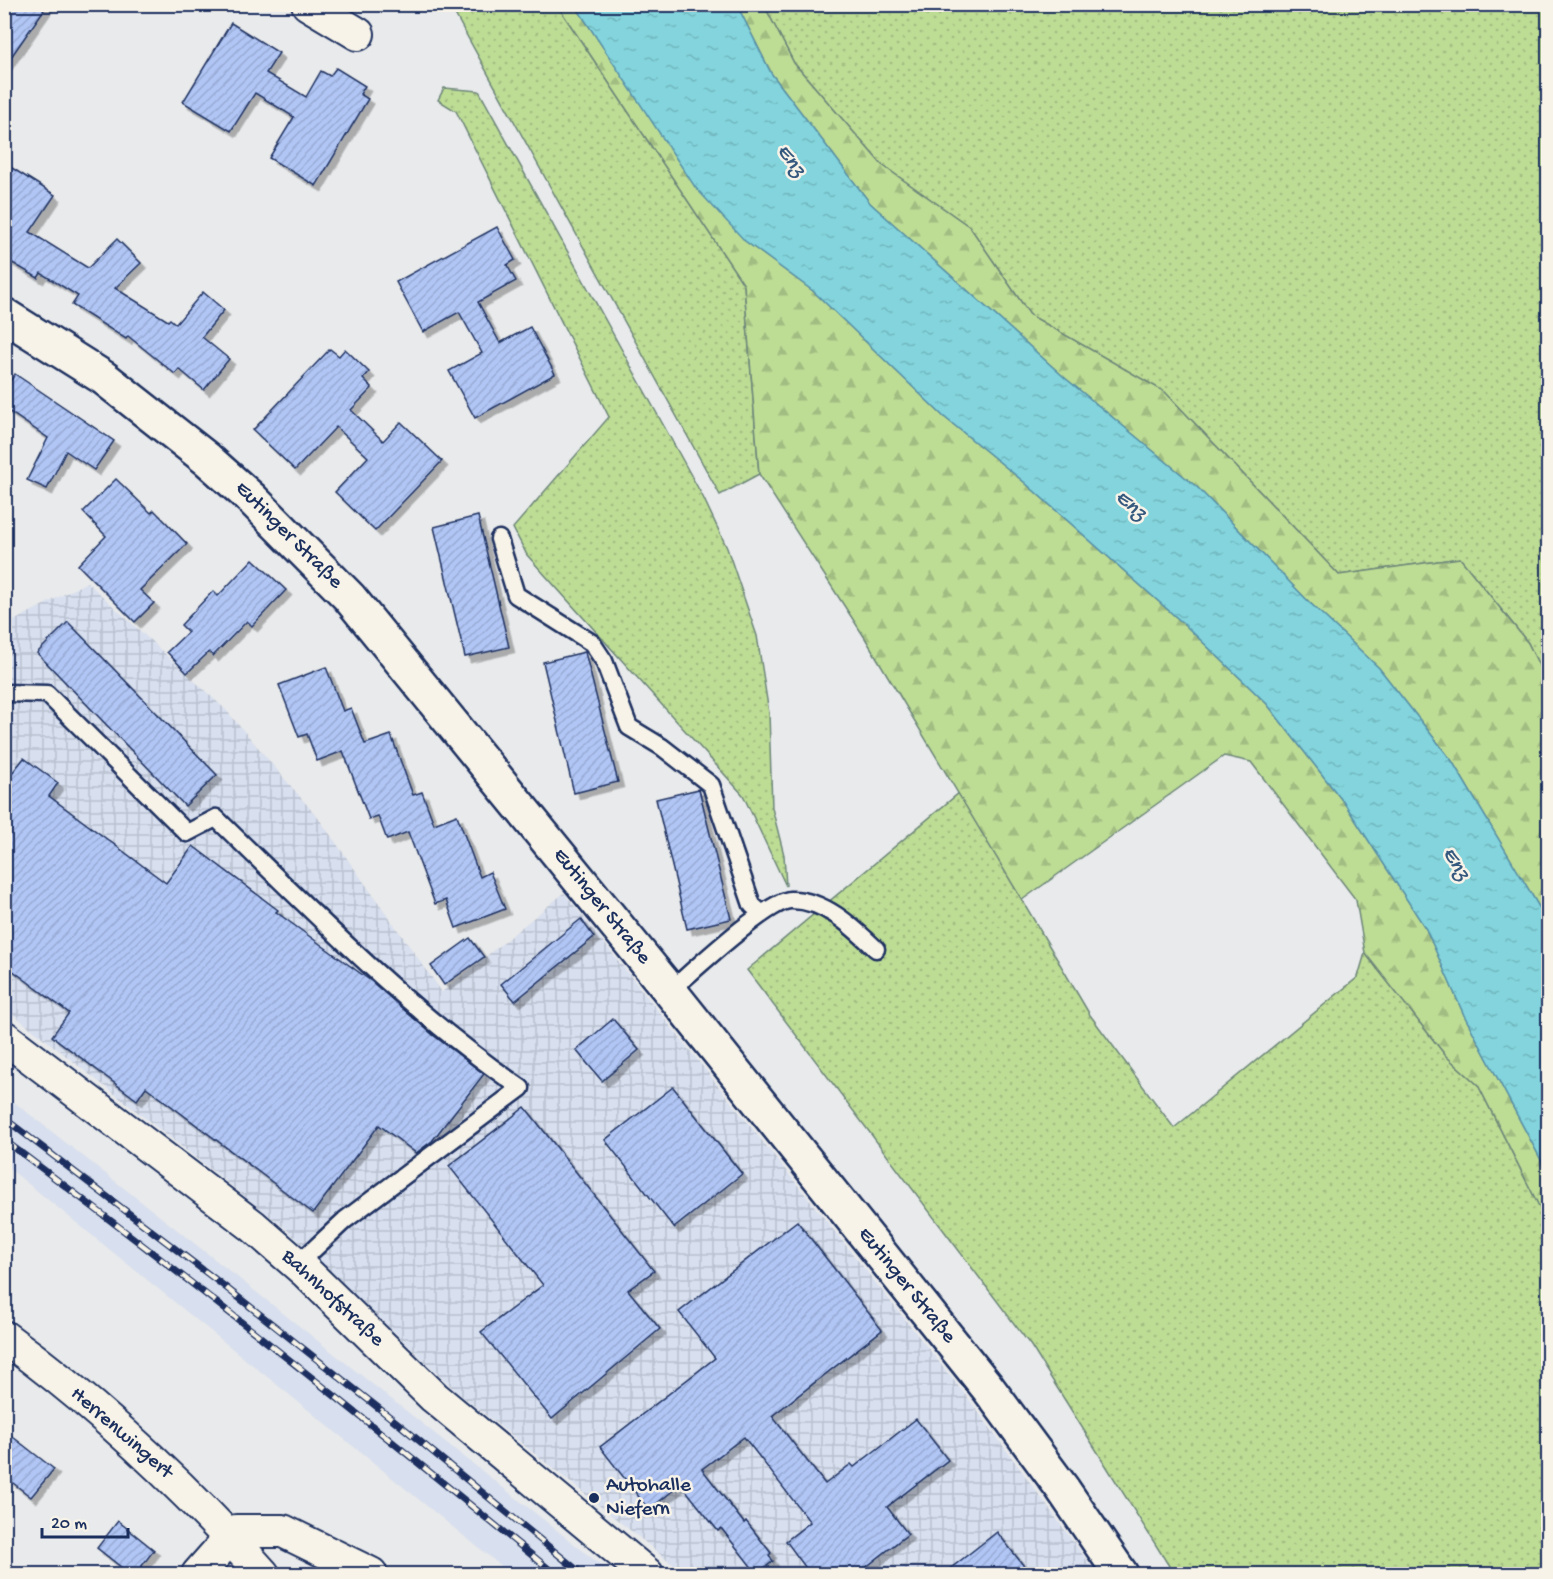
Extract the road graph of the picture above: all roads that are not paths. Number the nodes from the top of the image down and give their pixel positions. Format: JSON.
{"nodes":[{"id":1,"x":308,"y":4,"type":"edge"},
{"id":2,"x":358,"y":34,"type":"dead end"},
{"id":3,"x":4,"y":315,"type":"edge"},
{"id":4,"x":499,"y":540,"type":"dead end"},
{"id":5,"x":4,"y":693,"type":"edge"},
{"id":6,"x":761,"y":913,"type":"junction"},
{"id":7,"x":876,"y":949,"type":"dead end"},
{"id":8,"x":670,"y":991,"type":"junction"},
{"id":9,"x":4,"y":1037,"type":"edge"},
{"id":10,"x":297,"y":1265,"type":"junction"},
{"id":11,"x":4,"y":1337,"type":"edge"},
{"id":12,"x":230,"y":1538,"type":"junction"},
{"id":13,"x":198,"y":1575,"type":"edge"},
{"id":14,"x":263,"y":1575,"type":"edge"},
{"id":15,"x":371,"y":1575,"type":"edge"},
{"id":16,"x":647,"y":1575,"type":"edge"},
{"id":17,"x":1121,"y":1575,"type":"edge"}],
"edges":[{"from":1,"to":2,"type":"street"},
{"from":3,"to":8,"type":"street","name":"Eutinger Straße"},
{"from":4,"to":6,"type":"lane"},
{"from":5,"to":10,"type":"lane"},
{"from":6,"to":7,"type":"lane"},
{"from":6,"to":8,"type":"lane"},
{"from":8,"to":17,"type":"street","name":"Eutinger Straße"},
{"from":9,"to":10,"type":"street","name":"Bahnhofstraße"},
{"from":10,"to":16,"type":"street","name":"Bahnhofstraße"},
{"from":11,"to":12,"type":"street","name":"Herrenwingert"},
{"from":12,"to":13,"type":"street"},
{"from":12,"to":14,"type":"street","name":"Herrenwingert"},
{"from":12,"to":15,"type":"street"}]}
